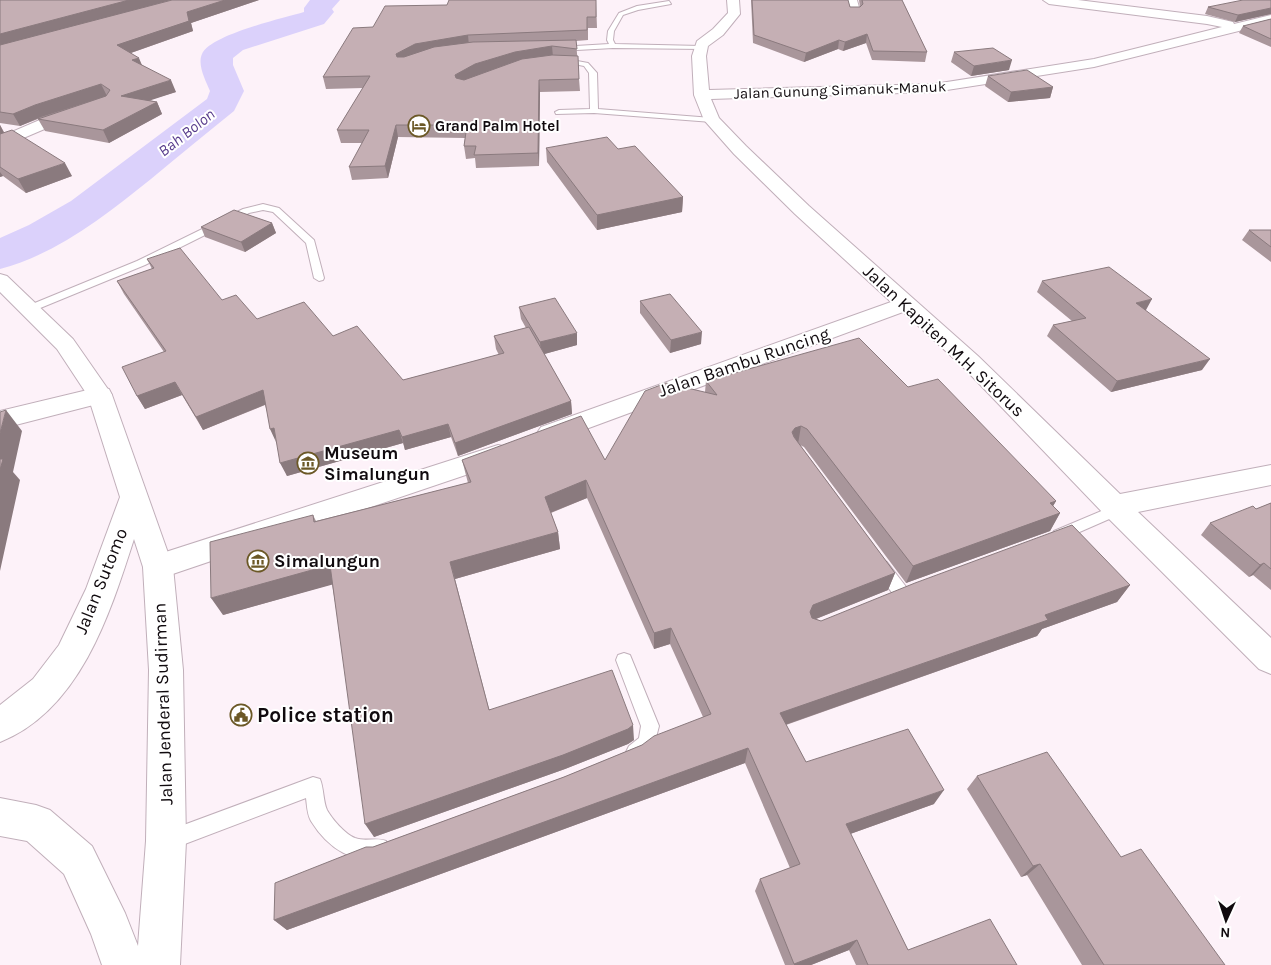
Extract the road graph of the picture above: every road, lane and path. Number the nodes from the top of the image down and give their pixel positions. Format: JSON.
{"nodes":[{"id":1,"x":733,"y":0,"type":"edge"},
{"id":2,"x":1049,"y":0,"type":"edge"},
{"id":3,"x":669,"y":3,"type":"dead end"},
{"id":4,"x":1271,"y":19,"type":"edge"},
{"id":5,"x":1236,"y":27,"type":"junction"},
{"id":6,"x":613,"y":46,"type":"junction"},
{"id":7,"x":701,"y":48,"type":"junction"},
{"id":8,"x":554,"y":49,"type":"edge"},
{"id":9,"x":556,"y":60,"type":"edge"},
{"id":10,"x":702,"y":95,"type":"junction"},
{"id":11,"x":89,"y":108,"type":"edge"},
{"id":12,"x":594,"y":111,"type":"junction"},
{"id":13,"x":559,"y":112,"type":"dead end"},
{"id":14,"x":712,"y":120,"type":"junction"},
{"id":15,"x":0,"y":143,"type":"edge"},
{"id":16,"x":319,"y":278,"type":"dead end"},
{"id":17,"x":14,"y":295,"type":"edge"},
{"id":18,"x":906,"y":304,"type":"junction"},
{"id":19,"x":100,"y":395,"type":"junction"},
{"id":20,"x":0,"y":420,"type":"edge"},
{"id":21,"x":1271,"y":475,"type":"edge"},
{"id":22,"x":134,"y":497,"type":"junction"},
{"id":23,"x":1116,"y":508,"type":"junction"},
{"id":24,"x":1043,"y":542,"type":"edge"},
{"id":25,"x":873,"y":554,"type":"edge"},
{"id":26,"x":158,"y":567,"type":"junction"},
{"id":27,"x":885,"y":600,"type":"edge"},
{"id":28,"x":1271,"y":659,"type":"edge"},
{"id":29,"x":624,"y":660,"type":"dead end"},
{"id":30,"x":0,"y":725,"type":"edge"},
{"id":31,"x":618,"y":759,"type":"edge"},
{"id":32,"x":0,"y":816,"type":"edge"},
{"id":33,"x":400,"y":841,"type":"edge"},
{"id":34,"x":166,"y":842,"type":"junction"},
{"id":35,"x":124,"y":965,"type":"edge"},
{"id":36,"x":158,"y":965,"type":"edge"}],
"edges":[{"from":1,"to":7,"type":"street"},
{"from":2,"to":5,"type":"street"},
{"from":3,"to":6,"type":"lane"},
{"from":4,"to":5,"type":"street","name":"Jalan Gunung Simanuk-Manuk"},
{"from":5,"to":10,"type":"street","name":"Jalan Gunung Simanuk-Manuk"},
{"from":6,"to":7,"type":"lane"},
{"from":6,"to":8,"type":"lane"},
{"from":7,"to":10,"type":"street","name":"Jalan Kapiten M.H. Sitorus"},
{"from":9,"to":12,"type":"lane"},
{"from":10,"to":14,"type":"street","name":"Jalan Kapiten M.H. Sitorus"},
{"from":11,"to":15,"type":"street"},
{"from":12,"to":13,"type":"lane"},
{"from":12,"to":14,"type":"lane"},
{"from":14,"to":18,"type":"street","name":"Jalan Kapiten M.H. Sitorus"},
{"from":16,"to":17,"type":"lane"},
{"from":17,"to":19,"type":"street","name":"Jalan Jenderal Sudirman"},
{"from":18,"to":23,"type":"street","name":"Jalan Kapiten M.H. Sitorus"},
{"from":18,"to":26,"type":"street","name":"Jalan Bambu Runcing"},
{"from":19,"to":20,"type":"street"},
{"from":19,"to":22,"type":"street","name":"Jalan Jenderal Sudirman"},
{"from":21,"to":23,"type":"street"},
{"from":22,"to":26,"type":"street","name":"Jalan Jenderal Sudirman"},
{"from":22,"to":30,"type":"street","name":"Jalan Sutomo"},
{"from":23,"to":24,"type":"lane"},
{"from":23,"to":28,"type":"street","name":"Jalan Kapiten M.H. Sitorus"},
{"from":25,"to":27,"type":"lane"},
{"from":26,"to":34,"type":"street","name":"Jalan Jenderal Sudirman"},
{"from":29,"to":31,"type":"lane"},
{"from":32,"to":35,"type":"street"},
{"from":33,"to":34,"type":"lane"},
{"from":34,"to":36,"type":"street","name":"Jalan Jenderal Sudirman"}]}
